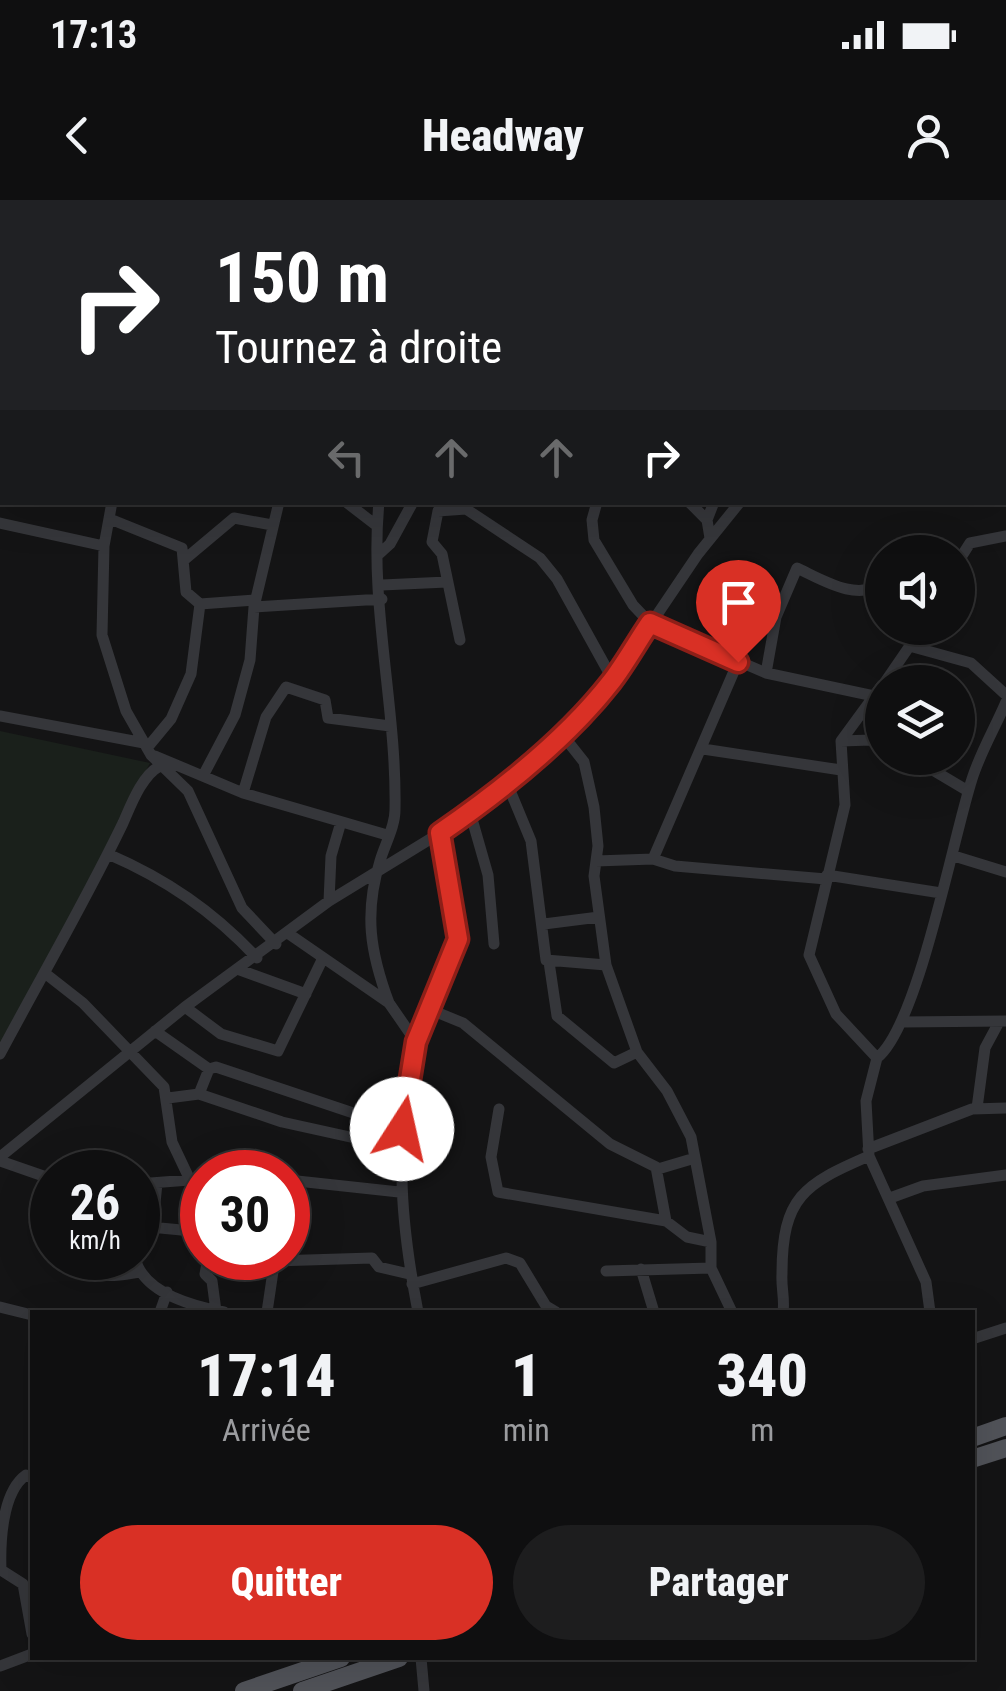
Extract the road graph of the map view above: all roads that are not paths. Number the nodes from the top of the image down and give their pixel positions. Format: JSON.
{"nodes":[{"id":1,"x":112,"y":505,"type":"edge"},
{"id":2,"x":277,"y":505,"type":"edge"},
{"id":3,"x":350,"y":505,"type":"edge"},
{"id":4,"x":380,"y":505,"type":"edge"},
{"id":5,"x":411,"y":505,"type":"edge"},
{"id":6,"x":596,"y":505,"type":"edge"},
{"id":7,"x":692,"y":505,"type":"edge"},
{"id":8,"x":713,"y":505,"type":"edge"},
{"id":9,"x":738,"y":505,"type":"edge"},
{"id":10,"x":110,"y":519,"type":"junction"},
{"id":11,"x":707,"y":520,"type":"junction"},
{"id":12,"x":0,"y":523,"type":"edge"},
{"id":13,"x":272,"y":524,"type":"junction"},
{"id":14,"x":377,"y":526,"type":"junction"},
{"id":15,"x":1006,"y":536,"type":"edge"},
{"id":16,"x":710,"y":538,"type":"junction"},
{"id":17,"x":975,"y":542,"type":"edge"},
{"id":18,"x":104,"y":546,"type":"junction"},
{"id":19,"x":379,"y":554,"type":"junction"},
{"id":20,"x":184,"y":560,"type":"junction"},
{"id":21,"x":447,"y":582,"type":"junction"},
{"id":22,"x":865,"y":591,"type":"edge"},
{"id":23,"x":382,"y":592,"type":"junction"},
{"id":24,"x":200,"y":604,"type":"junction"},
{"id":25,"x":254,"y":604,"type":"junction"},
{"id":26,"x":650,"y":623,"type":"junction"},
{"id":27,"x":460,"y":640,"type":"dead end"},
{"id":28,"x":912,"y":647,"type":"joint"},
{"id":29,"x":738,"y":662,"type":"junction"},
{"id":30,"x":898,"y":665,"type":"edge"},
{"id":31,"x":766,"y":673,"type":"junction"},
{"id":32,"x":613,"y":680,"type":"junction"},
{"id":33,"x":865,"y":686,"type":"edge"},
{"id":34,"x":1006,"y":699,"type":"edge"},
{"id":35,"x":865,"y":709,"type":"edge"},
{"id":36,"x":0,"y":716,"type":"edge"},
{"id":37,"x":390,"y":726,"type":"junction"},
{"id":38,"x":560,"y":733,"type":"junction"},
{"id":39,"x":865,"y":740,"type":"edge"},
{"id":40,"x":841,"y":741,"type":"junction"},
{"id":41,"x":702,"y":749,"type":"junction"},
{"id":42,"x":151,"y":753,"type":"junction"},
{"id":43,"x":842,"y":770,"type":"junction"},
{"id":44,"x":204,"y":774,"type":"junction"},
{"id":45,"x":941,"y":775,"type":"edge"},
{"id":46,"x":507,"y":783,"type":"junction"},
{"id":47,"x":968,"y":791,"type":"junction"},
{"id":48,"x":243,"y":793,"type":"junction"},
{"id":49,"x":470,"y":812,"type":"junction"},
{"id":50,"x":341,"y":822,"type":"junction"},
{"id":51,"x":440,"y":833,"type":"junction"},
{"id":52,"x":387,"y":836,"type":"junction"},
{"id":53,"x":108,"y":854,"type":"junction"},
{"id":54,"x":954,"y":856,"type":"junction"},
{"id":55,"x":653,"y":859,"type":"junction"},
{"id":56,"x":596,"y":861,"type":"junction"},
{"id":57,"x":376,"y":872,"type":"junction"},
{"id":58,"x":1006,"y":872,"type":"edge"},
{"id":59,"x":826,"y":877,"type":"junction"},
{"id":60,"x":942,"y":893,"type":"junction"},
{"id":61,"x":329,"y":901,"type":"junction"},
{"id":62,"x":598,"y":917,"type":"junction"},
{"id":63,"x":544,"y":924,"type":"junction"},
{"id":64,"x":289,"y":934,"type":"junction"},
{"id":65,"x":276,"y":944,"type":"junction"},
{"id":66,"x":494,"y":944,"type":"dead end"},
{"id":67,"x":257,"y":958,"type":"junction"},
{"id":68,"x":323,"y":958,"type":"junction"},
{"id":69,"x":549,"y":962,"type":"junction"},
{"id":70,"x":606,"y":965,"type":"junction"},
{"id":71,"x":240,"y":970,"type":"junction"},
{"id":72,"x":46,"y":974,"type":"junction"},
{"id":73,"x":306,"y":994,"type":"junction"},
{"id":74,"x":389,"y":1002,"type":"junction"},
{"id":75,"x":185,"y":1007,"type":"junction"},
{"id":76,"x":429,"y":1009,"type":"junction"},
{"id":77,"x":1002,"y":1021,"type":"edge"},
{"id":78,"x":902,"y":1022,"type":"junction"},
{"id":79,"x":155,"y":1030,"type":"junction"},
{"id":80,"x":416,"y":1042,"type":"junction"},
{"id":81,"x":637,"y":1052,"type":"junction"},
{"id":82,"x":0,"y":1054,"type":"edge"},
{"id":83,"x":131,"y":1054,"type":"junction"},
{"id":84,"x":876,"y":1058,"type":"junction"},
{"id":85,"x":209,"y":1069,"type":"junction"},
{"id":86,"x":199,"y":1094,"type":"junction"},
{"id":87,"x":168,"y":1098,"type":"junction"},
{"id":88,"x":977,"y":1108,"type":"junction"},
{"id":89,"x":1006,"y":1108,"type":"edge"},
{"id":90,"x":499,"y":1109,"type":"dead end"},
{"id":91,"x":402,"y":1129,"type":"junction"},
{"id":92,"x":400,"y":1148,"type":"junction"},
{"id":93,"x":869,"y":1152,"type":"junction"},
{"id":94,"x":180,"y":1155,"type":"edge"},
{"id":95,"x":695,"y":1158,"type":"junction"},
{"id":96,"x":0,"y":1159,"type":"edge"},
{"id":97,"x":658,"y":1169,"type":"junction"},
{"id":98,"x":30,"y":1171,"type":"edge"},
{"id":99,"x":1006,"y":1175,"type":"edge"},
{"id":100,"x":310,"y":1182,"type":"edge"},
{"id":101,"x":399,"y":1192,"type":"junction"},
{"id":102,"x":890,"y":1198,"type":"junction"},
{"id":103,"x":666,"y":1221,"type":"junction"},
{"id":104,"x":711,"y":1242,"type":"junction"},
{"id":105,"x":310,"y":1259,"type":"edge"},
{"id":106,"x":711,"y":1268,"type":"junction"},
{"id":107,"x":641,"y":1269,"type":"junction"},
{"id":108,"x":606,"y":1270,"type":"dead end"},
{"id":109,"x":410,"y":1279,"type":"junction"},
{"id":110,"x":150,"y":1280,"type":"edge"},
{"id":111,"x":211,"y":1280,"type":"edge"},
{"id":112,"x":272,"y":1280,"type":"edge"},
{"id":113,"x":167,"y":1292,"type":"junction"},
{"id":114,"x":0,"y":1307,"type":"edge"},
{"id":115,"x":161,"y":1310,"type":"edge"},
{"id":116,"x":215,"y":1310,"type":"edge"},
{"id":117,"x":219,"y":1310,"type":"edge"},
{"id":118,"x":267,"y":1310,"type":"edge"},
{"id":119,"x":418,"y":1310,"type":"edge"},
{"id":120,"x":553,"y":1310,"type":"edge"},
{"id":121,"x":653,"y":1310,"type":"edge"},
{"id":122,"x":731,"y":1310,"type":"edge"},
{"id":123,"x":783,"y":1310,"type":"edge"},
{"id":124,"x":930,"y":1310,"type":"edge"},
{"id":125,"x":30,"y":1314,"type":"edge"},
{"id":126,"x":1006,"y":1328,"type":"edge"},
{"id":127,"x":975,"y":1338,"type":"edge"},
{"id":128,"x":1006,"y":1426,"type":"edge"},
{"id":129,"x":975,"y":1437,"type":"edge"},
{"id":130,"x":1006,"y":1448,"type":"edge"},
{"id":131,"x":975,"y":1458,"type":"edge"},
{"id":132,"x":30,"y":1477,"type":"edge"},
{"id":133,"x":0,"y":1564,"type":"edge"},
{"id":134,"x":30,"y":1623,"type":"edge"},
{"id":135,"x":30,"y":1655,"type":"edge"},
{"id":136,"x":335,"y":1660,"type":"edge"},
{"id":137,"x":394,"y":1660,"type":"edge"},
{"id":138,"x":421,"y":1660,"type":"edge"},
{"id":139,"x":0,"y":1666,"type":"edge"},
{"id":140,"x":244,"y":1691,"type":"edge"},
{"id":141,"x":302,"y":1691,"type":"edge"},
{"id":142,"x":424,"y":1691,"type":"edge"}],
"edges":[{"from":1,"to":10,"type":"street"},
{"from":2,"to":13,"type":"street"},
{"from":3,"to":14,"type":"street"},
{"from":4,"to":14,"type":"street"},
{"from":5,"to":19,"type":"street"},
{"from":6,"to":26,"type":"street"},
{"from":7,"to":11,"type":"street"},
{"from":8,"to":11,"type":"street"},
{"from":9,"to":16,"type":"street"},
{"from":10,"to":18,"type":"street"},
{"from":10,"to":20,"type":"street"},
{"from":11,"to":16,"type":"street"},
{"from":12,"to":18,"type":"street"},
{"from":13,"to":20,"type":"street"},
{"from":13,"to":25,"type":"street"},
{"from":14,"to":19,"type":"street"},
{"from":15,"to":17,"type":"street"},
{"from":16,"to":26,"type":"street"},
{"from":18,"to":42,"type":"street"},
{"from":19,"to":23,"type":"street"},
{"from":20,"to":24,"type":"street"},
{"from":21,"to":23,"type":"street"},
{"from":21,"to":27,"type":"street"},
{"from":21,"to":32,"type":"street"},
{"from":22,"to":31,"type":"street"},
{"from":23,"to":25,"type":"street"},
{"from":23,"to":37,"type":"street"},
{"from":24,"to":25,"type":"street"},
{"from":24,"to":42,"type":"street"},
{"from":25,"to":44,"type":"street"},
{"from":26,"to":29,"type":"street"},
{"from":26,"to":32,"type":"street"},
{"from":28,"to":30,"type":"street"},
{"from":28,"to":34,"type":"street"},
{"from":29,"to":31,"type":"street"},
{"from":29,"to":41,"type":"street"},
{"from":31,"to":33,"type":"street"},
{"from":32,"to":38,"type":"street"},
{"from":34,"to":47,"type":"street"},
{"from":35,"to":40,"type":"street"},
{"from":36,"to":42,"type":"street"},
{"from":37,"to":48,"type":"street"},
{"from":37,"to":52,"type":"street"},
{"from":38,"to":46,"type":"street"},
{"from":38,"to":56,"type":"street"},
{"from":39,"to":40,"type":"street"},
{"from":40,"to":43,"type":"street"},
{"from":41,"to":43,"type":"street"},
{"from":41,"to":55,"type":"street"},
{"from":42,"to":44,"type":"street"},
{"from":42,"to":53,"type":"street"},
{"from":42,"to":65,"type":"street"},
{"from":43,"to":59,"type":"street"},
{"from":44,"to":48,"type":"street"},
{"from":45,"to":47,"type":"street"},
{"from":46,"to":49,"type":"street"},
{"from":46,"to":63,"type":"street"},
{"from":47,"to":54,"type":"street"},
{"from":48,"to":50,"type":"street"},
{"from":49,"to":51,"type":"street"},
{"from":49,"to":66,"type":"street"},
{"from":50,"to":52,"type":"street"},
{"from":50,"to":61,"type":"street"},
{"from":51,"to":57,"type":"street"},
{"from":51,"to":76,"type":"street"},
{"from":52,"to":57,"type":"street"},
{"from":53,"to":67,"type":"street"},
{"from":53,"to":72,"type":"street"},
{"from":54,"to":58,"type":"street"},
{"from":54,"to":60,"type":"street"},
{"from":55,"to":56,"type":"street"},
{"from":55,"to":59,"type":"street"},
{"from":56,"to":62,"type":"street"},
{"from":57,"to":61,"type":"street"},
{"from":57,"to":74,"type":"street"},
{"from":59,"to":60,"type":"street"},
{"from":59,"to":84,"type":"street"},
{"from":60,"to":78,"type":"street"},
{"from":61,"to":64,"type":"street"},
{"from":62,"to":63,"type":"street"},
{"from":62,"to":70,"type":"street"},
{"from":63,"to":69,"type":"street"},
{"from":64,"to":65,"type":"street"},
{"from":64,"to":68,"type":"street"},
{"from":65,"to":67,"type":"street"},
{"from":67,"to":71,"type":"street"},
{"from":68,"to":73,"type":"street"},
{"from":68,"to":74,"type":"street"},
{"from":69,"to":70,"type":"street"},
{"from":69,"to":81,"type":"street"},
{"from":70,"to":81,"type":"street"},
{"from":71,"to":73,"type":"street"},
{"from":71,"to":75,"type":"street"},
{"from":72,"to":82,"type":"street"},
{"from":72,"to":83,"type":"street"},
{"from":73,"to":75,"type":"street"},
{"from":74,"to":80,"type":"street"},
{"from":75,"to":79,"type":"street"},
{"from":76,"to":80,"type":"street"},
{"from":76,"to":97,"type":"street"},
{"from":77,"to":78,"type":"street"},
{"from":77,"to":88,"type":"street"},
{"from":78,"to":84,"type":"street"},
{"from":79,"to":83,"type":"street"},
{"from":79,"to":85,"type":"street"},
{"from":80,"to":91,"type":"street"},
{"from":81,"to":95,"type":"street"},
{"from":83,"to":87,"type":"street"},
{"from":83,"to":96,"type":"street"},
{"from":84,"to":93,"type":"street"},
{"from":85,"to":86,"type":"street"},
{"from":85,"to":91,"type":"street"},
{"from":86,"to":87,"type":"street"},
{"from":86,"to":92,"type":"street"},
{"from":87,"to":94,"type":"street"},
{"from":88,"to":89,"type":"street"},
{"from":88,"to":93,"type":"street"},
{"from":90,"to":103,"type":"street"},
{"from":91,"to":92,"type":"street"},
{"from":92,"to":101,"type":"street"},
{"from":93,"to":102,"type":"street"},
{"from":93,"to":123,"type":"street"},
{"from":95,"to":97,"type":"street"},
{"from":95,"to":104,"type":"street"},
{"from":96,"to":98,"type":"street"},
{"from":97,"to":103,"type":"street"},
{"from":99,"to":102,"type":"street"},
{"from":100,"to":101,"type":"street"},
{"from":101,"to":109,"type":"street"},
{"from":102,"to":124,"type":"street"},
{"from":103,"to":104,"type":"street"},
{"from":104,"to":106,"type":"street"},
{"from":105,"to":109,"type":"street"},
{"from":106,"to":107,"type":"street"},
{"from":106,"to":122,"type":"street"},
{"from":107,"to":108,"type":"street"},
{"from":107,"to":121,"type":"street"},
{"from":109,"to":119,"type":"street"},
{"from":109,"to":120,"type":"street"},
{"from":110,"to":113,"type":"street"},
{"from":111,"to":117,"type":"street"},
{"from":112,"to":118,"type":"street"},
{"from":113,"to":115,"type":"street"},
{"from":113,"to":116,"type":"street"},
{"from":114,"to":125,"type":"street"},
{"from":126,"to":127,"type":"street"},
{"from":128,"to":129,"type":"main road"},
{"from":130,"to":131,"type":"main road"},
{"from":132,"to":133,"type":"street"},
{"from":133,"to":134,"type":"street"},
{"from":135,"to":139,"type":"street"},
{"from":136,"to":140,"type":"main road"},
{"from":137,"to":141,"type":"main road"},
{"from":138,"to":142,"type":"street"}]}
